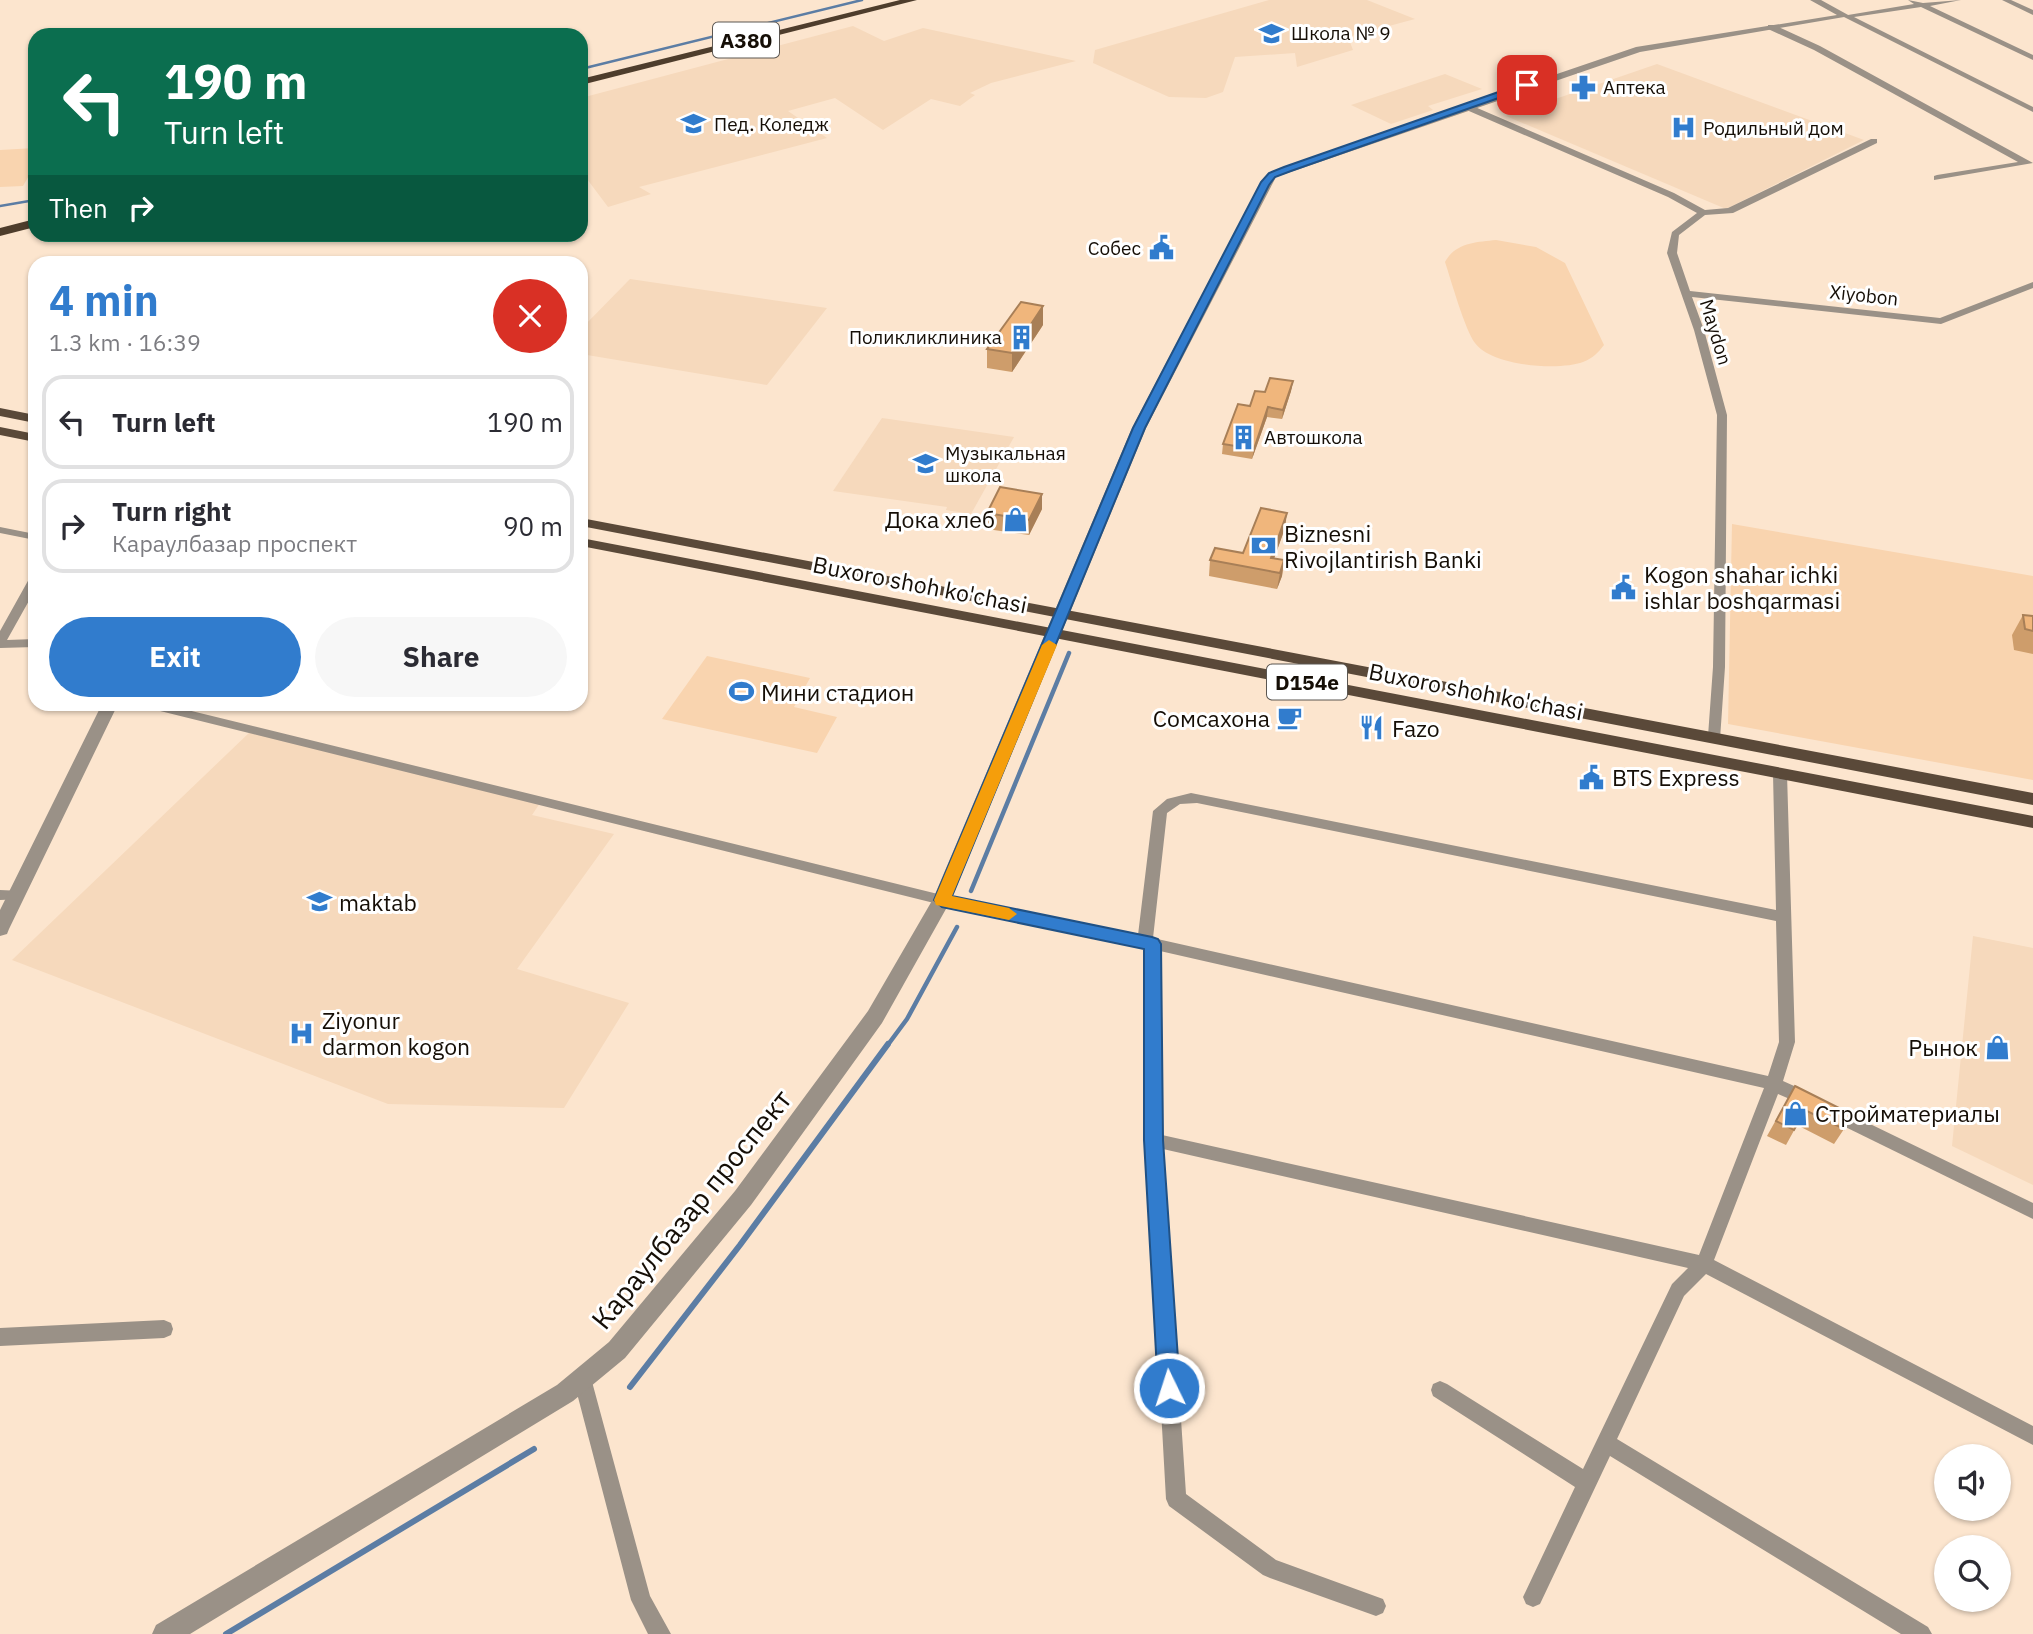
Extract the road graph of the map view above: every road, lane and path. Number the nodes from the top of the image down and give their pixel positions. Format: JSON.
{"nodes":[{"id":1,"x":892,"y":0,"type":"edge"},
{"id":2,"x":912,"y":0,"type":"edge"},
{"id":3,"x":1814,"y":0,"type":"edge"},
{"id":4,"x":1911,"y":0,"type":"edge"},
{"id":5,"x":1958,"y":0,"type":"edge"},
{"id":6,"x":2005,"y":0,"type":"edge"},
{"id":7,"x":1923,"y":6,"type":"junction"},
{"id":8,"x":2033,"y":13,"type":"edge"},
{"id":9,"x":1846,"y":16,"type":"junction"},
{"id":10,"x":1771,"y":27,"type":"junction"},
{"id":11,"x":2033,"y":58,"type":"edge"},
{"id":12,"x":588,"y":74,"type":"edge"},
{"id":13,"x":588,"y":80,"type":"edge"},
{"id":14,"x":1465,"y":106,"type":"junction"},
{"id":15,"x":2033,"y":110,"type":"edge"},
{"id":16,"x":1874,"y":141,"type":"dead end"},
{"id":17,"x":2030,"y":162,"type":"edge"},
{"id":18,"x":1937,"y":178,"type":"dead end"},
{"id":19,"x":1703,"y":213,"type":"junction"},
{"id":20,"x":28,"y":217,"type":"edge"},
{"id":21,"x":0,"y":224,"type":"edge"},
{"id":22,"x":28,"y":225,"type":"edge"},
{"id":23,"x":0,"y":232,"type":"edge"},
{"id":24,"x":2033,"y":285,"type":"edge"},
{"id":25,"x":1685,"y":293,"type":"junction"},
{"id":26,"x":0,"y":412,"type":"edge"},
{"id":27,"x":28,"y":418,"type":"edge"},
{"id":28,"x":0,"y":431,"type":"edge"},
{"id":29,"x":28,"y":437,"type":"edge"},
{"id":30,"x":588,"y":523,"type":"edge"},
{"id":31,"x":0,"y":530,"type":"edge"},
{"id":32,"x":28,"y":536,"type":"edge"},
{"id":33,"x":588,"y":543,"type":"edge"},
{"id":34,"x":28,"y":592,"type":"edge"},
{"id":35,"x":1058,"y":623,"type":"junction"},
{"id":36,"x":0,"y":643,"type":"edge"},
{"id":37,"x":28,"y":643,"type":"edge"},
{"id":38,"x":106,"y":711,"type":"edge"},
{"id":39,"x":176,"y":711,"type":"edge"},
{"id":40,"x":1715,"y":736,"type":"junction"},
{"id":41,"x":1715,"y":761,"type":"junction"},
{"id":42,"x":1780,"y":774,"type":"junction"},
{"id":43,"x":2033,"y":799,"type":"edge"},
{"id":44,"x":2033,"y":822,"type":"edge"},
{"id":45,"x":8,"y":895,"type":"edge"},
{"id":46,"x":942,"y":900,"type":"junction"},
{"id":47,"x":1783,"y":917,"type":"junction"},
{"id":48,"x":0,"y":929,"type":"edge"},
{"id":49,"x":1149,"y":943,"type":"junction"},
{"id":50,"x":1774,"y":1084,"type":"junction"},
{"id":51,"x":1154,"y":1140,"type":"junction"},
{"id":52,"x":2033,"y":1211,"type":"edge"},
{"id":53,"x":1704,"y":1264,"type":"junction"},
{"id":54,"x":164,"y":1329,"type":"dead end"},
{"id":55,"x":0,"y":1337,"type":"edge"},
{"id":56,"x":582,"y":1378,"type":"junction"},
{"id":57,"x":1440,"y":1391,"type":"dead end"},
{"id":58,"x":2033,"y":1436,"type":"edge"},
{"id":59,"x":1606,"y":1443,"type":"junction"},
{"id":60,"x":1587,"y":1483,"type":"junction"},
{"id":61,"x":1533,"y":1597,"type":"dead end"},
{"id":62,"x":1376,"y":1606,"type":"dead end"},
{"id":63,"x":165,"y":1634,"type":"edge"},
{"id":64,"x":660,"y":1634,"type":"edge"},
{"id":65,"x":1921,"y":1634,"type":"edge"}],
"edges":[{"from":1,"to":12,"type":"highway","number":"A380"},
{"from":2,"to":13,"type":"highway","number":"A380"},
{"from":3,"to":9,"type":"street"},
{"from":4,"to":7,"type":"street"},
{"from":5,"to":7,"type":"street"},
{"from":6,"to":8,"type":"street"},
{"from":7,"to":9,"type":"street"},
{"from":7,"to":11,"type":"street"},
{"from":9,"to":10,"type":"street","name":"Караулбазар проспект"},
{"from":9,"to":15,"type":"street"},
{"from":10,"to":14,"type":"street","name":"Караулбазар проспект"},
{"from":10,"to":17,"type":"street"},
{"from":14,"to":19,"type":"street"},
{"from":14,"to":35,"type":"street","name":"Караулбазар проспект"},
{"from":16,"to":19,"type":"street"},
{"from":17,"to":18,"type":"street"},
{"from":19,"to":25,"type":"street","name":"Maydon"},
{"from":20,"to":21,"type":"highway"},
{"from":22,"to":23,"type":"highway"},
{"from":24,"to":25,"type":"street","name":"Xiyobon"},
{"from":25,"to":40,"type":"street","name":"Maydon"},
{"from":26,"to":27,"type":"main road"},
{"from":28,"to":29,"type":"main road"},
{"from":30,"to":35,"type":"main road","name":"Buxoro shoh ko'chasi","number":"D154e"},
{"from":31,"to":32,"type":"street"},
{"from":33,"to":35,"type":"main road","name":"Buxoro shoh ko'chasi","number":"D154e"},
{"from":34,"to":36,"type":"street"},
{"from":35,"to":40,"type":"main road","name":"Buxoro shoh ko'chasi","number":"D154e"},
{"from":35,"to":41,"type":"main road","name":"Buxoro shoh ko'chasi","number":"D154e"},
{"from":35,"to":46,"type":"street","name":"Караулбазар проспект"},
{"from":36,"to":37,"type":"street"},
{"from":38,"to":45,"type":"street"},
{"from":39,"to":46,"type":"street"},
{"from":40,"to":41,"type":"main road"},
{"from":40,"to":43,"type":"main road","name":"Buxoro shoh ko'chasi","number":"D154e"},
{"from":41,"to":42,"type":"main road","name":"Buxoro shoh ko'chasi","number":"D154e"},
{"from":42,"to":44,"type":"main road","name":"Buxoro shoh ko'chasi","number":"D154e"},
{"from":42,"to":47,"type":"street"},
{"from":45,"to":48,"type":"street"},
{"from":46,"to":49,"type":"street"},
{"from":46,"to":56,"type":"street","name":"Караулбазар проспект"},
{"from":47,"to":49,"type":"street"},
{"from":47,"to":50,"type":"street"},
{"from":49,"to":50,"type":"street"},
{"from":49,"to":51,"type":"street"},
{"from":50,"to":52,"type":"street"},
{"from":50,"to":53,"type":"street"},
{"from":51,"to":53,"type":"street"},
{"from":51,"to":62,"type":"street"},
{"from":53,"to":58,"type":"street"},
{"from":53,"to":59,"type":"street"},
{"from":54,"to":55,"type":"street"},
{"from":56,"to":63,"type":"street","name":"Караулбазар проспект"},
{"from":56,"to":64,"type":"street"},
{"from":57,"to":60,"type":"street"},
{"from":59,"to":60,"type":"street"},
{"from":59,"to":65,"type":"street"},
{"from":60,"to":61,"type":"street"}]}
